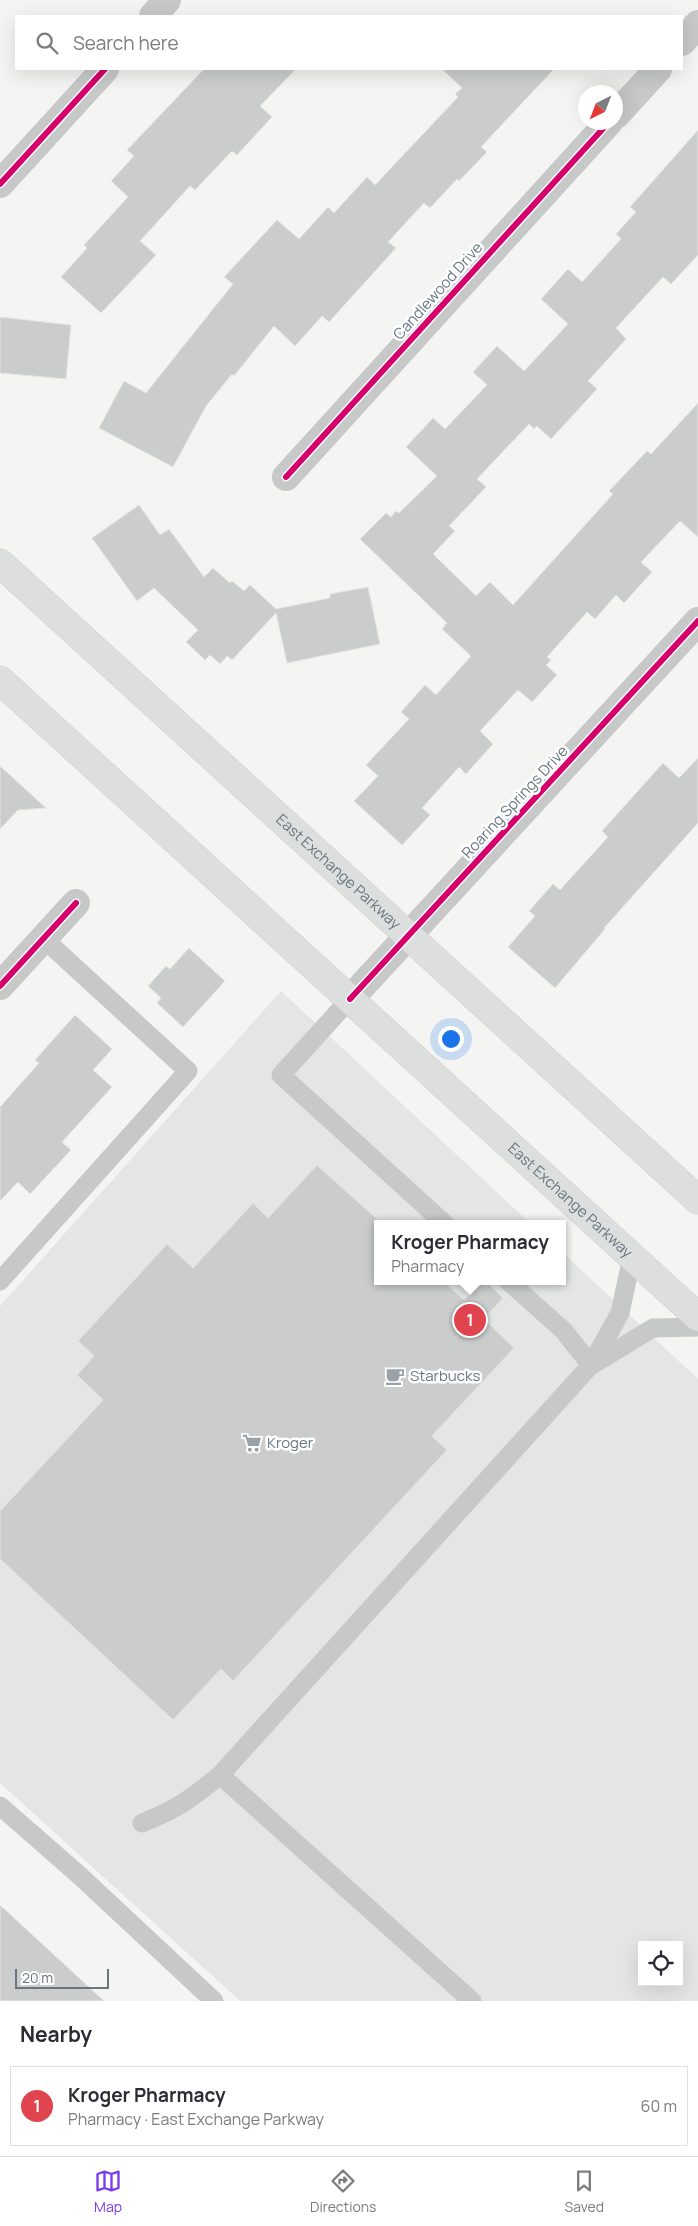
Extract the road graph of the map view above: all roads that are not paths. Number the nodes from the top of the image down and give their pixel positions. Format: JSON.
{"nodes":[{"id":1,"x":168,"y":0,"type":"edge"},
{"id":2,"x":154,"y":15,"type":"edge"},
{"id":3,"x":698,"y":24,"type":"edge"},
{"id":4,"x":683,"y":41,"type":"edge"},
{"id":5,"x":104,"y":70,"type":"edge"},
{"id":6,"x":657,"y":70,"type":"edge"},
{"id":7,"x":623,"y":107,"type":"edge"},
{"id":8,"x":602,"y":130,"type":"edge"},
{"id":9,"x":0,"y":184,"type":"edge"},
{"id":10,"x":286,"y":477,"type":"dead end"},
{"id":11,"x":0,"y":563,"type":"edge"},
{"id":12,"x":698,"y":621,"type":"edge"},
{"id":13,"x":0,"y":680,"type":"edge"},
{"id":14,"x":76,"y":903,"type":"dead end"},
{"id":15,"x":408,"y":937,"type":"junction"},
{"id":16,"x":44,"y":939,"type":"junction"},
{"id":17,"x":0,"y":986,"type":"edge"},
{"id":18,"x":350,"y":999,"type":"junction"},
{"id":19,"x":698,"y":1200,"type":"edge"},
{"id":20,"x":441,"y":1220,"type":"edge"},
{"id":21,"x":632,"y":1257,"type":"junction"},
{"id":22,"x":0,"y":1281,"type":"edge"},
{"id":23,"x":512,"y":1285,"type":"edge"},
{"id":24,"x":698,"y":1317,"type":"edge"},
{"id":25,"x":698,"y":1327,"type":"edge"},
{"id":26,"x":591,"y":1365,"type":"junction"},
{"id":27,"x":220,"y":1775,"type":"junction"},
{"id":28,"x":0,"y":1806,"type":"edge"},
{"id":29,"x":142,"y":1823,"type":"dead end"},
{"id":30,"x":214,"y":2001,"type":"edge"},
{"id":31,"x":472,"y":2001,"type":"edge"}],
"edges":[{"from":1,"to":2,"type":"street"},
{"from":3,"to":4,"type":"street"},
{"from":5,"to":9,"type":"street"},
{"from":6,"to":7,"type":"street"},
{"from":8,"to":10,"type":"street","name":"Candlewood Drive"},
{"from":11,"to":15,"type":"main road","name":"East Exchange Parkway"},
{"from":12,"to":15,"type":"street","name":"Roaring Springs Drive"},
{"from":13,"to":18,"type":"main road","name":"East Exchange Parkway"},
{"from":14,"to":16,"type":"street"},
{"from":15,"to":18,"type":"street","name":"Roaring Springs Drive"},
{"from":15,"to":19,"type":"main road","name":"East Exchange Parkway"},
{"from":16,"to":17,"type":"street"},
{"from":16,"to":22,"type":"lane"},
{"from":18,"to":20,"type":"lane"},
{"from":18,"to":21,"type":"main road","name":"East Exchange Parkway"},
{"from":21,"to":24,"type":"main road","name":"East Exchange Parkway"},
{"from":21,"to":26,"type":"lane"},
{"from":23,"to":26,"type":"lane"},
{"from":25,"to":26,"type":"lane"},
{"from":26,"to":27,"type":"lane"},
{"from":27,"to":29,"type":"lane"},
{"from":27,"to":31,"type":"lane"},
{"from":28,"to":30,"type":"lane"}]}
